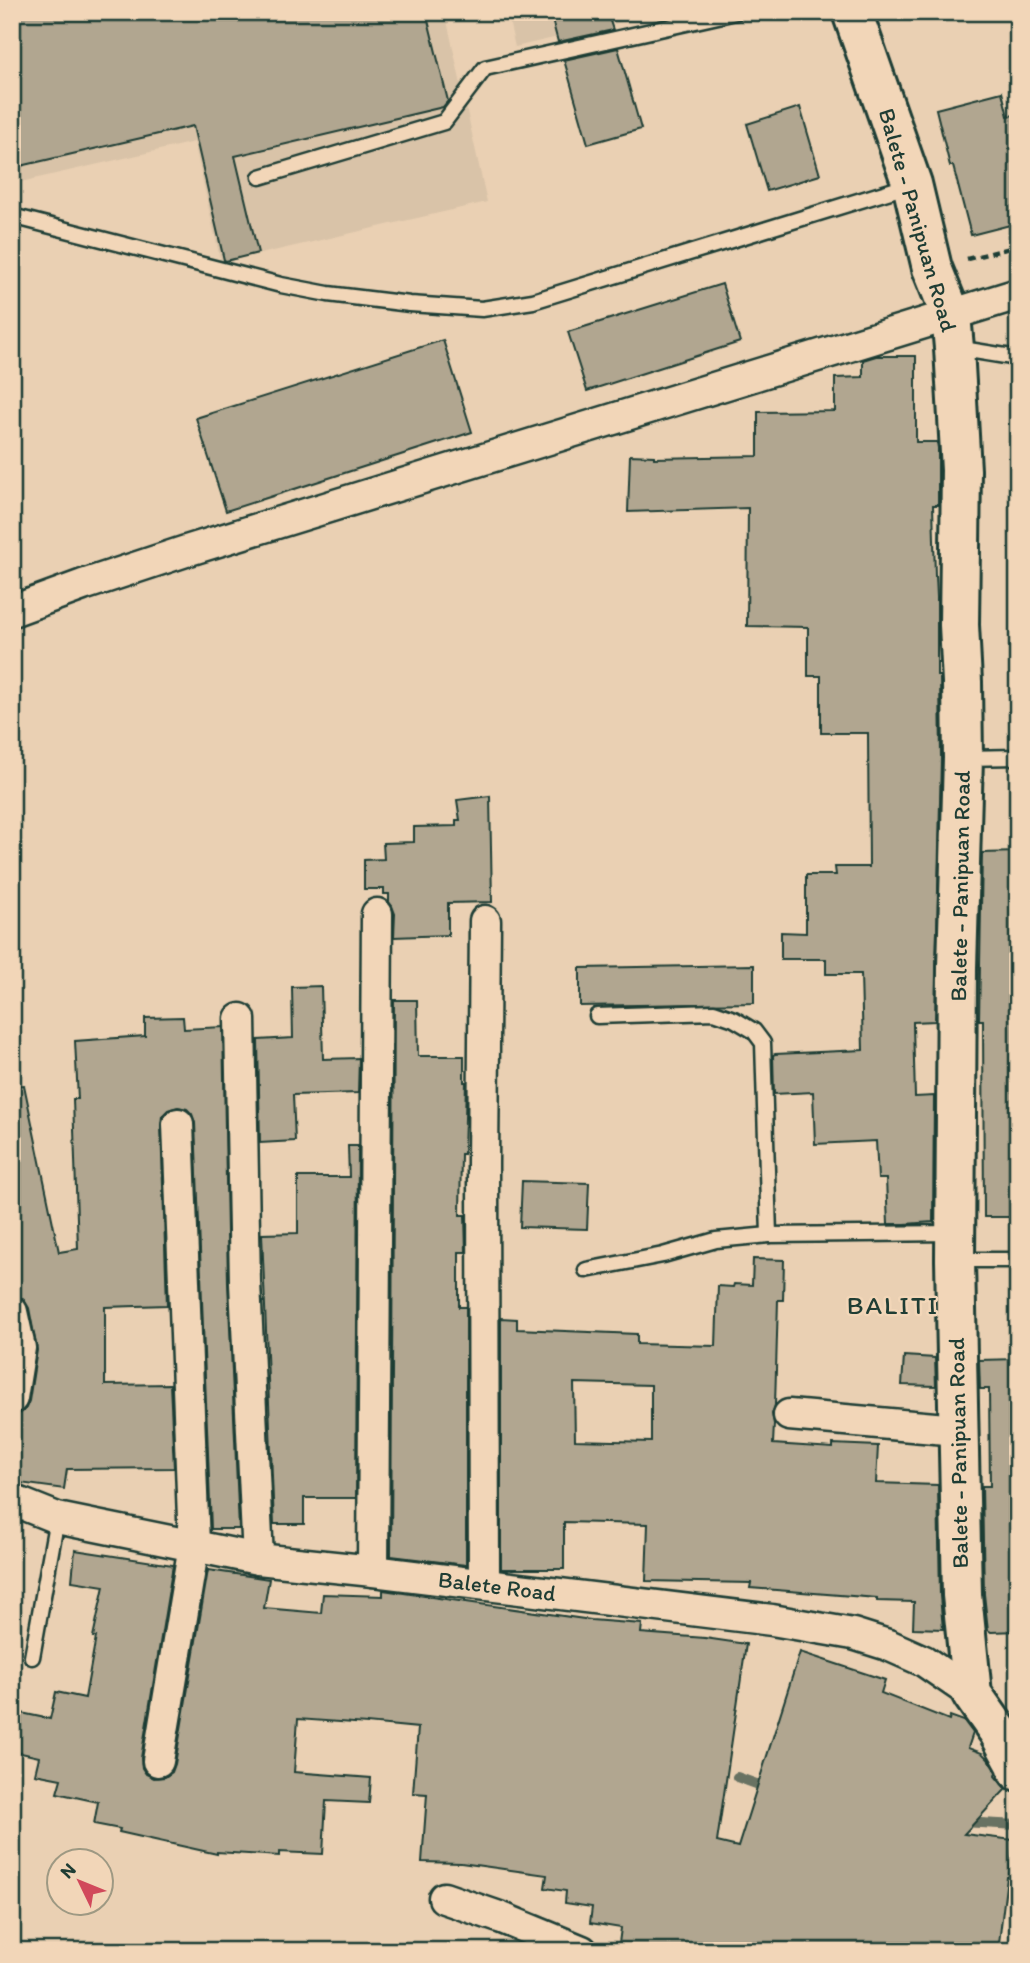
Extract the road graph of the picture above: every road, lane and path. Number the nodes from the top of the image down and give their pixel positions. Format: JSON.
{"nodes":[{"id":1,"x":736,"y":12,"type":"edge"},
{"id":2,"x":852,"y":12,"type":"edge"},
{"id":3,"x":260,"y":177,"type":"dead end"},
{"id":4,"x":912,"y":184,"type":"junction"},
{"id":5,"x":12,"y":216,"type":"edge"},
{"id":6,"x":1018,"y":246,"type":"edge"},
{"id":7,"x":932,"y":268,"type":"junction"},
{"id":8,"x":1018,"y":294,"type":"edge"},
{"id":9,"x":953,"y":331,"type":"junction"},
{"id":10,"x":1018,"y":358,"type":"edge"},
{"id":11,"x":12,"y":611,"type":"edge"},
{"id":12,"x":1018,"y":757,"type":"edge"},
{"id":13,"x":963,"y":758,"type":"junction"},
{"id":14,"x":377,"y":915,"type":"dead end"},
{"id":15,"x":485,"y":921,"type":"dead end"},
{"id":16,"x":597,"y":1016,"type":"dead end"},
{"id":17,"x":240,"y":1019,"type":"dead end"},
{"id":18,"x":178,"y":1125,"type":"dead end"},
{"id":19,"x":769,"y":1235,"type":"junction"},
{"id":20,"x":955,"y":1247,"type":"junction"},
{"id":21,"x":1018,"y":1259,"type":"edge"},
{"id":22,"x":586,"y":1270,"type":"dead end"},
{"id":23,"x":12,"y":1312,"type":"edge"},
{"id":24,"x":12,"y":1398,"type":"edge"},
{"id":25,"x":789,"y":1415,"type":"dead end"},
{"id":26,"x":957,"y":1430,"type":"junction"},
{"id":27,"x":12,"y":1500,"type":"edge"},
{"id":28,"x":57,"y":1518,"type":"junction"},
{"id":29,"x":194,"y":1545,"type":"junction"},
{"id":30,"x":258,"y":1559,"type":"junction"},
{"id":31,"x":373,"y":1571,"type":"junction"},
{"id":32,"x":484,"y":1584,"type":"junction"},
{"id":33,"x":32,"y":1657,"type":"dead end"},
{"id":34,"x":972,"y":1694,"type":"junction"},
{"id":35,"x":159,"y":1761,"type":"dead end"},
{"id":36,"x":1017,"y":1767,"type":"edge"},
{"id":37,"x":444,"y":1898,"type":"dead end"},
{"id":38,"x":582,"y":1951,"type":"edge"}],
"edges":[{"from":1,"to":3,"type":"lane"},
{"from":2,"to":4,"type":"main road","name":"Balete - Panipuan Road"},
{"from":4,"to":5,"type":"lane"},
{"from":4,"to":7,"type":"main road","name":"Balete - Panipuan Road"},
{"from":6,"to":7,"type":"path"},
{"from":7,"to":9,"type":"main road","name":"Balete - Panipuan Road"},
{"from":8,"to":9,"type":"street"},
{"from":9,"to":10,"type":"lane"},
{"from":9,"to":11,"type":"street"},
{"from":9,"to":13,"type":"main road","name":"Balete - Panipuan Road"},
{"from":12,"to":13,"type":"lane"},
{"from":13,"to":20,"type":"main road","name":"Balete - Panipuan Road"},
{"from":14,"to":31,"type":"street"},
{"from":15,"to":32,"type":"street"},
{"from":16,"to":19,"type":"lane"},
{"from":17,"to":30,"type":"street"},
{"from":18,"to":29,"type":"street"},
{"from":19,"to":20,"type":"lane"},
{"from":19,"to":22,"type":"lane"},
{"from":20,"to":21,"type":"lane"},
{"from":20,"to":26,"type":"main road","name":"Balete - Panipuan Road"},
{"from":23,"to":24,"type":"street"},
{"from":25,"to":26,"type":"street"},
{"from":26,"to":34,"type":"main road","name":"Balete - Panipuan Road"},
{"from":27,"to":28,"type":"street","name":"Balete Road"},
{"from":28,"to":29,"type":"street","name":"Balete Road"},
{"from":28,"to":33,"type":"lane"},
{"from":29,"to":30,"type":"street","name":"Balete Road"},
{"from":29,"to":35,"type":"street"},
{"from":30,"to":31,"type":"street","name":"Balete Road"},
{"from":31,"to":32,"type":"street","name":"Balete Road"},
{"from":32,"to":34,"type":"street","name":"Balete Road"},
{"from":34,"to":36,"type":"main road","name":"Balete - Panipuan Road"},
{"from":37,"to":38,"type":"street"}]}
